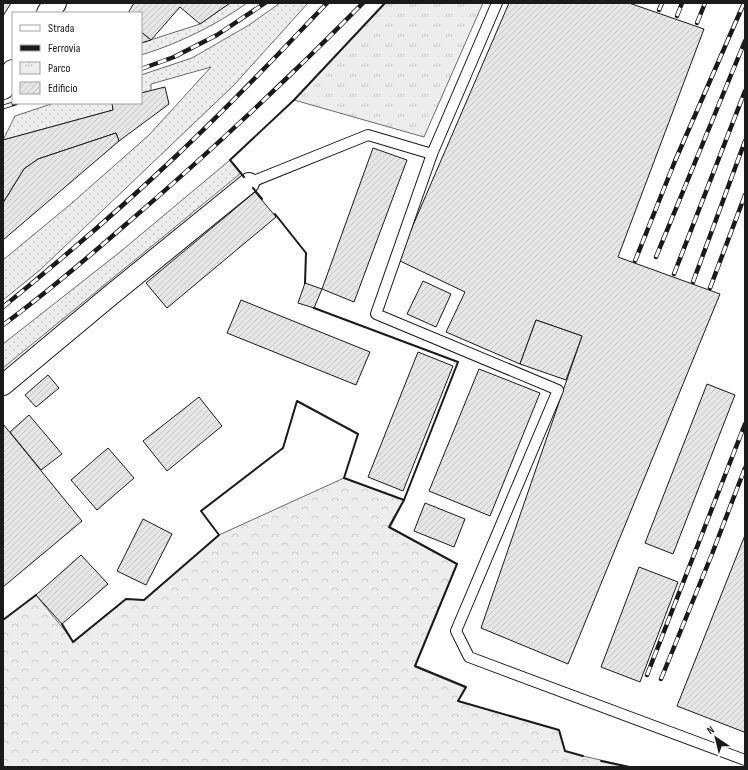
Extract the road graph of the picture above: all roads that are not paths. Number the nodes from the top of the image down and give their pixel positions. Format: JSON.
{"nodes":[{"id":1,"x":55,"y":3,"type":"edge"},
{"id":2,"x":497,"y":3,"type":"edge"},
{"id":3,"x":49,"y":12,"type":"edge"},
{"id":4,"x":12,"y":73,"type":"edge"},
{"id":5,"x":3,"y":88,"type":"edge"},
{"id":6,"x":432,"y":154,"type":"junction"},
{"id":7,"x":249,"y":183,"type":"joint"},
{"id":8,"x":3,"y":385,"type":"edge"},
{"id":9,"x":745,"y":760,"type":"edge"}],
"edges":[{"from":1,"to":3,"type":"street"},
{"from":2,"to":6,"type":"lane"},
{"from":4,"to":5,"type":"street"},
{"from":6,"to":7,"type":"lane"},
{"from":6,"to":9,"type":"lane"},
{"from":7,"to":8,"type":"street"}]}
